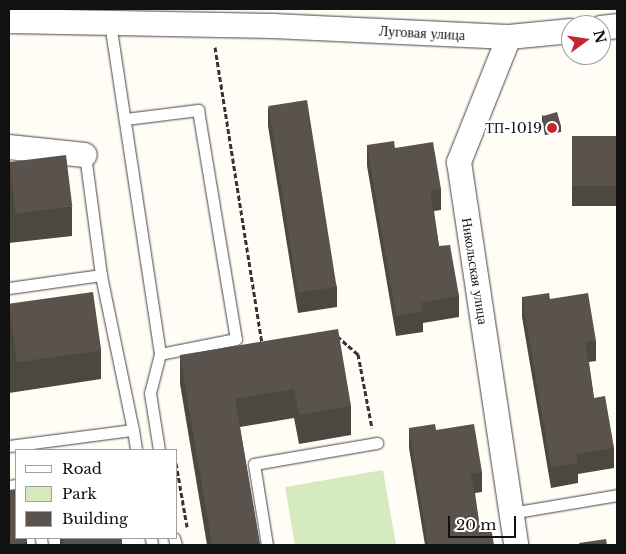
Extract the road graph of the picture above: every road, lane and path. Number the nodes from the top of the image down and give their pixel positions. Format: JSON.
{"nodes":[{"id":1,"x":275,"y":17,"type":"edge"},
{"id":2,"x":9,"y":21,"type":"edge"},
{"id":3,"x":110,"y":23,"type":"junction"},
{"id":4,"x":212,"y":25,"type":"junction"},
{"id":5,"x":561,"y":32,"type":"edge"},
{"id":6,"x":509,"y":37,"type":"junction"},
{"id":7,"x":124,"y":119,"type":"junction"},
{"id":8,"x":9,"y":147,"type":"edge"},
{"id":9,"x":85,"y":155,"type":"joint"},
{"id":10,"x":100,"y":275,"type":"junction"},
{"id":11,"x":9,"y":288,"type":"edge"},
{"id":12,"x":328,"y":338,"type":"edge"},
{"id":13,"x":263,"y":350,"type":"edge"},
{"id":14,"x":160,"y":354,"type":"junction"},
{"id":15,"x":133,"y":430,"type":"junction"},
{"id":16,"x":375,"y":440,"type":"joint"},
{"id":17,"x":9,"y":446,"type":"edge"},
{"id":18,"x":136,"y":449,"type":"edge"},
{"id":19,"x":159,"y":449,"type":"edge"},
{"id":20,"x":178,"y":474,"type":"edge"},
{"id":21,"x":617,"y":495,"type":"edge"},
{"id":22,"x":511,"y":513,"type":"junction"},
{"id":23,"x":189,"y":536,"type":"dead end"},
{"id":24,"x":267,"y":545,"type":"edge"},
{"id":25,"x":516,"y":545,"type":"edge"}],
"edges":[{"from":1,"to":4,"type":"street","name":"Луговая улица"},
{"from":1,"to":6,"type":"street","name":"Луговая улица"},
{"from":2,"to":3,"type":"street","name":"Луговая улица"},
{"from":3,"to":4,"type":"street","name":"Луговая улица"},
{"from":3,"to":7,"type":"lane"},
{"from":4,"to":13,"type":"path"},
{"from":5,"to":6,"type":"street","name":"Луговая улица"},
{"from":6,"to":22,"type":"street","name":"Никольская улица"},
{"from":7,"to":14,"type":"lane"},
{"from":7,"to":14,"type":"lane"},
{"from":8,"to":9,"type":"street"},
{"from":9,"to":10,"type":"lane"},
{"from":10,"to":11,"type":"lane"},
{"from":10,"to":15,"type":"lane"},
{"from":12,"to":16,"type":"path"},
{"from":14,"to":19,"type":"lane"},
{"from":15,"to":17,"type":"lane"},
{"from":15,"to":18,"type":"lane"},
{"from":16,"to":24,"type":"lane"},
{"from":20,"to":23,"type":"path"},
{"from":21,"to":22,"type":"lane"},
{"from":22,"to":25,"type":"street","name":"Никольская улица"}]}
